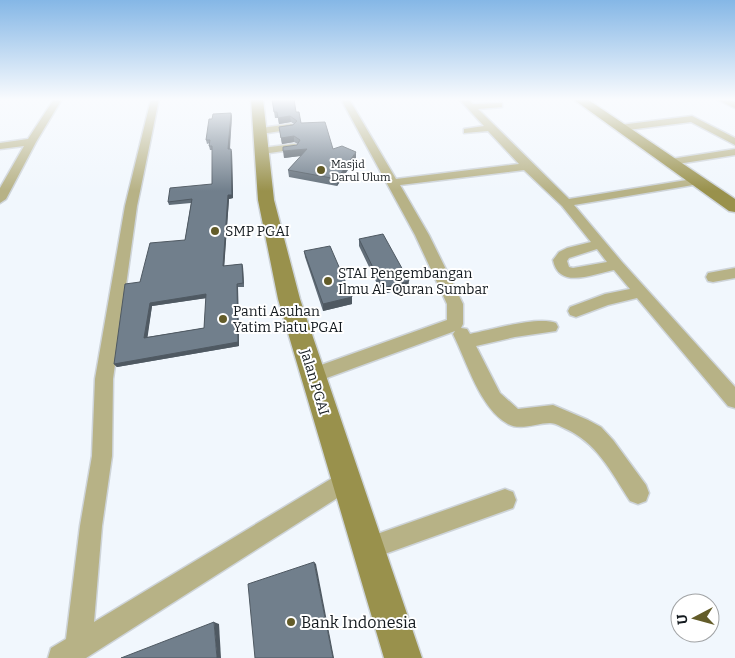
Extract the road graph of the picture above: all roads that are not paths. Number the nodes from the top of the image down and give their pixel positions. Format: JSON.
{"nodes":[{"id":1,"x":39,"y":130,"type":"edge"},
{"id":2,"x":148,"y":130,"type":"edge"},
{"id":3,"x":271,"y":130,"type":"edge"},
{"id":4,"x":363,"y":130,"type":"edge"},
{"id":5,"x":478,"y":130,"type":"edge"},
{"id":6,"x":494,"y":130,"type":"edge"},
{"id":7,"x":623,"y":130,"type":"edge"},
{"id":8,"x":720,"y":130,"type":"edge"},
{"id":9,"x":261,"y":131,"type":"joint"},
{"id":10,"x":467,"y":131,"type":"dead end"},
{"id":11,"x":31,"y":142,"type":"junction"},
{"id":12,"x":735,"y":142,"type":"edge"},
{"id":13,"x":0,"y":146,"type":"edge"},
{"id":14,"x":294,"y":147,"type":"edge"},
{"id":15,"x":262,"y":151,"type":"junction"},
{"id":16,"x":735,"y":152,"type":"edge"},
{"id":17,"x":671,"y":162,"type":"junction"},
{"id":18,"x":526,"y":166,"type":"junction"},
{"id":19,"x":699,"y":181,"type":"junction"},
{"id":20,"x":392,"y":183,"type":"junction"},
{"id":21,"x":0,"y":199,"type":"edge"},
{"id":22,"x":566,"y":203,"type":"junction"},
{"id":23,"x":735,"y":207,"type":"edge"},
{"id":24,"x":600,"y":244,"type":"junction"},
{"id":25,"x":617,"y":265,"type":"junction"},
{"id":26,"x":735,"y":273,"type":"edge"},
{"id":27,"x":713,"y":277,"type":"dead end"},
{"id":28,"x":641,"y":292,"type":"junction"},
{"id":29,"x":576,"y":311,"type":"dead end"},
{"id":30,"x":455,"y":324,"type":"junction"},
{"id":31,"x":550,"y":328,"type":"dead end"},
{"id":32,"x":466,"y":342,"type":"junction"},
{"id":33,"x":313,"y":375,"type":"junction"},
{"id":34,"x":735,"y":400,"type":"edge"},
{"id":35,"x":346,"y":481,"type":"junction"},
{"id":36,"x":638,"y":493,"type":"dead end"},
{"id":37,"x":505,"y":500,"type":"dead end"},
{"id":38,"x":368,"y":548,"type":"junction"},
{"id":39,"x":70,"y":652,"type":"edge"},
{"id":40,"x":403,"y":658,"type":"edge"}],
"edges":[{"from":1,"to":11,"type":"street"},
{"from":2,"to":39,"type":"street"},
{"from":3,"to":9,"type":"street"},
{"from":4,"to":20,"type":"street"},
{"from":5,"to":10,"type":"street"},
{"from":6,"to":18,"type":"street"},
{"from":7,"to":17,"type":"street"},
{"from":8,"to":12,"type":"street"},
{"from":9,"to":15,"type":"street","name":"Jalan PGAI"},
{"from":11,"to":13,"type":"street"},
{"from":11,"to":21,"type":"street"},
{"from":14,"to":15,"type":"street"},
{"from":15,"to":33,"type":"street","name":"Jalan PGAI"},
{"from":16,"to":17,"type":"street"},
{"from":17,"to":19,"type":"street"},
{"from":18,"to":20,"type":"street"},
{"from":18,"to":22,"type":"street"},
{"from":19,"to":22,"type":"street"},
{"from":19,"to":23,"type":"street"},
{"from":20,"to":30,"type":"street"},
{"from":22,"to":24,"type":"street"},
{"from":24,"to":25,"type":"street"},
{"from":24,"to":25,"type":"street"},
{"from":25,"to":28,"type":"street"},
{"from":26,"to":27,"type":"street"},
{"from":28,"to":29,"type":"street"},
{"from":28,"to":34,"type":"street"},
{"from":30,"to":32,"type":"street"},
{"from":30,"to":33,"type":"street"},
{"from":31,"to":32,"type":"street"},
{"from":32,"to":36,"type":"street"},
{"from":33,"to":35,"type":"street","name":"Jalan PGAI"},
{"from":35,"to":38,"type":"street","name":"Jalan PGAI"},
{"from":35,"to":39,"type":"street"},
{"from":37,"to":38,"type":"street"},
{"from":38,"to":40,"type":"street","name":"Jalan PGAI"}]}
